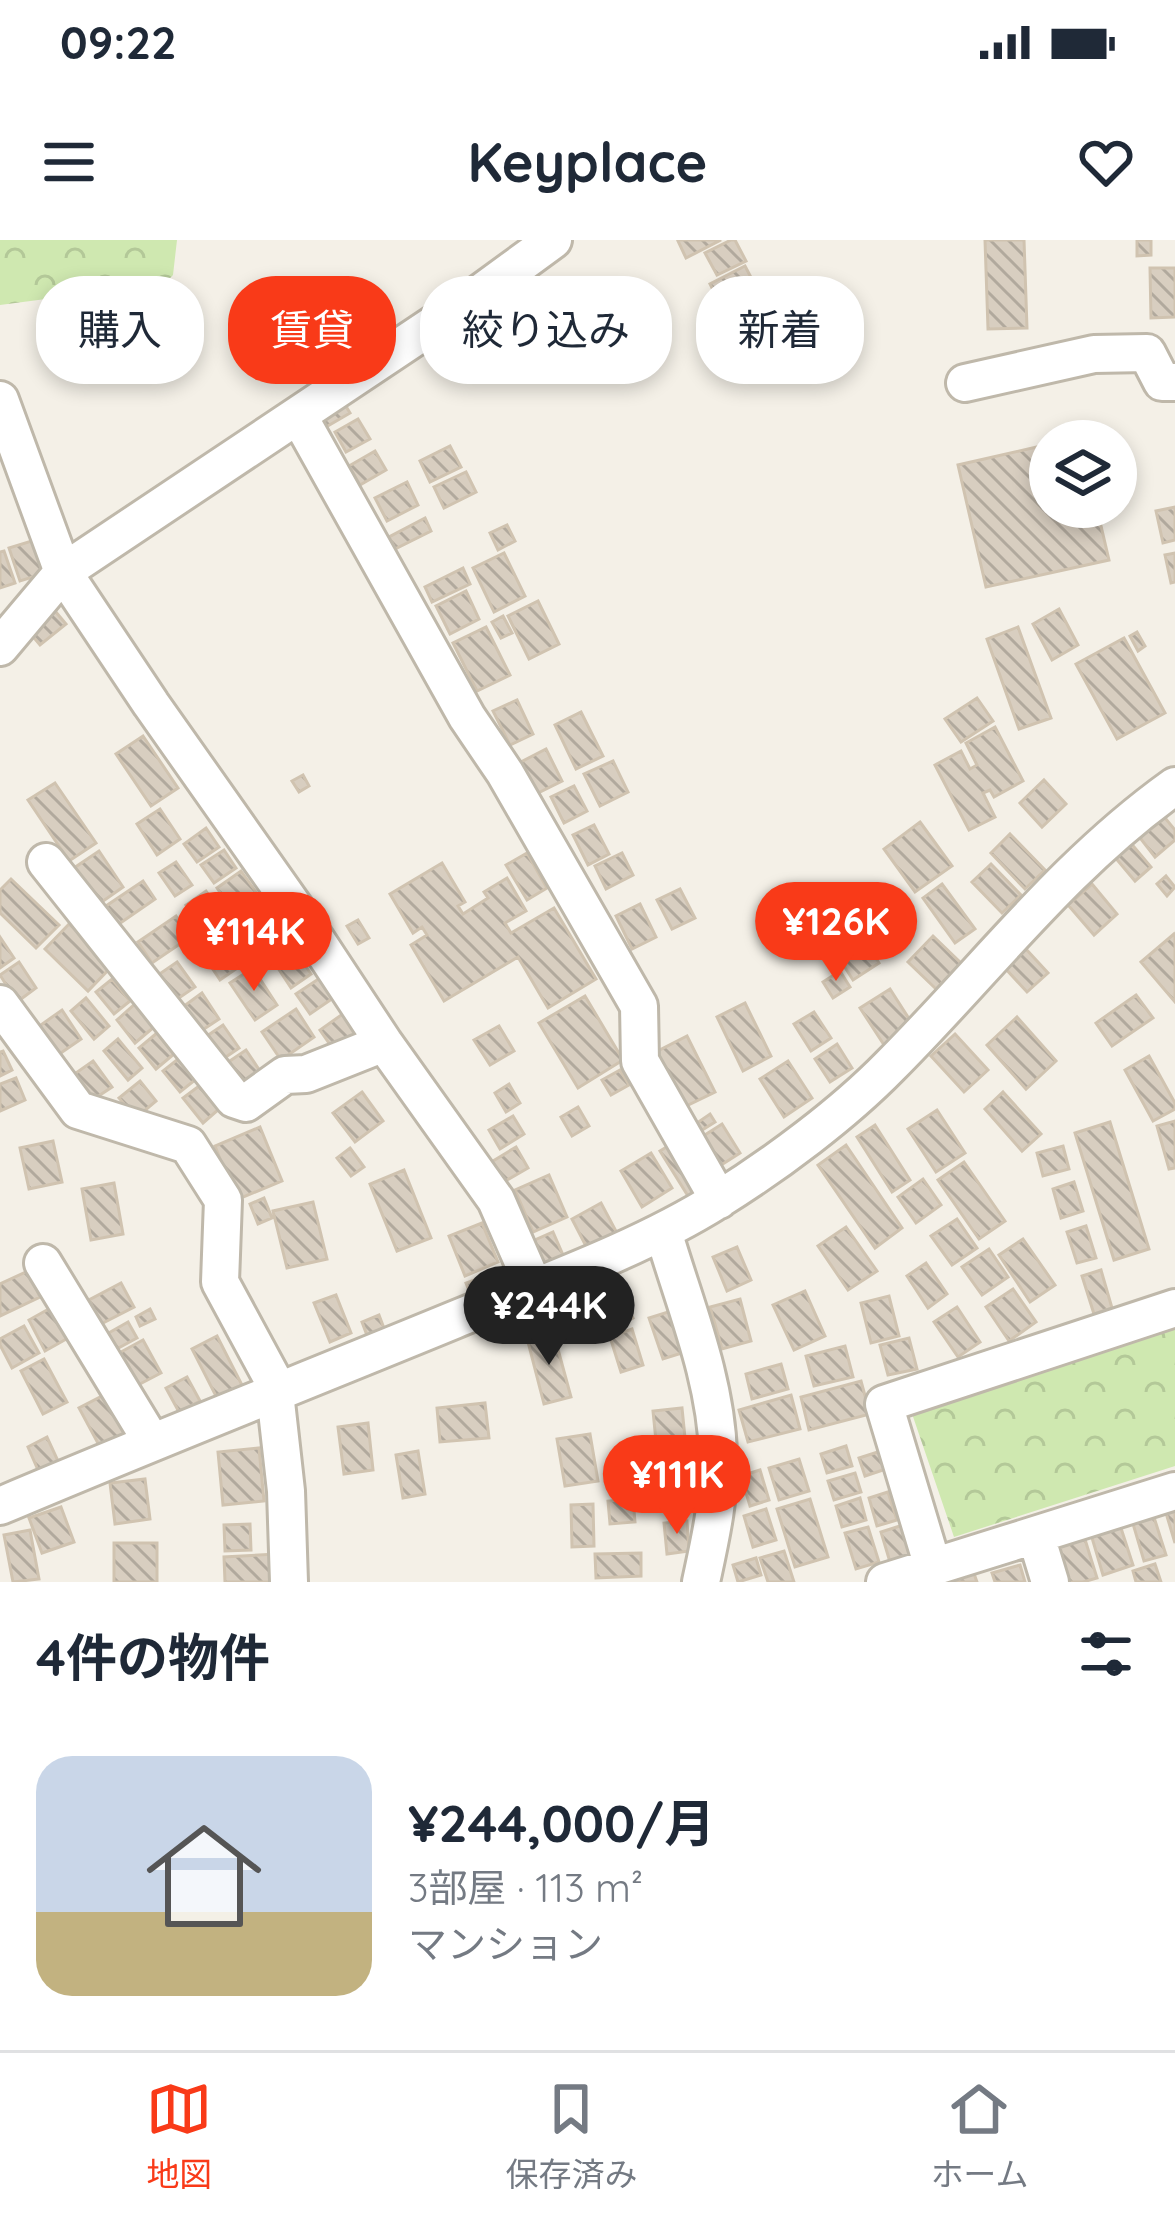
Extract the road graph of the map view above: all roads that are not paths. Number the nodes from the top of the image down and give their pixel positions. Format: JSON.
{"nodes":[{"id":1,"x":553,"y":240,"type":"edge"},
{"id":2,"x":1175,"y":382,"type":"edge"},
{"id":3,"x":965,"y":383,"type":"dead end"},
{"id":4,"x":0,"y":400,"type":"edge"},
{"id":5,"x":298,"y":415,"type":"junction"},
{"id":6,"x":63,"y":572,"type":"junction"},
{"id":7,"x":0,"y":647,"type":"edge"},
{"id":8,"x":1175,"y":786,"type":"edge"},
{"id":9,"x":46,"y":862,"type":"dead end"},
{"id":10,"x":0,"y":1004,"type":"edge"},
{"id":11,"x":384,"y":1043,"type":"junction"},
{"id":12,"x":719,"y":1199,"type":"junction"},
{"id":13,"x":663,"y":1231,"type":"junction"},
{"id":14,"x":43,"y":1263,"type":"dead end"},
{"id":15,"x":534,"y":1287,"type":"junction"},
{"id":16,"x":1175,"y":1308,"type":"edge"},
{"id":17,"x":275,"y":1393,"type":"junction"},
{"id":18,"x":152,"y":1442,"type":"junction"},
{"id":19,"x":1175,"y":1491,"type":"edge"},
{"id":20,"x":0,"y":1506,"type":"edge"},
{"id":21,"x":1036,"y":1536,"type":"junction"},
{"id":22,"x":933,"y":1567,"type":"junction"},
{"id":23,"x":289,"y":1582,"type":"edge"},
{"id":24,"x":701,"y":1582,"type":"edge"},
{"id":25,"x":885,"y":1582,"type":"edge"},
{"id":26,"x":1050,"y":1582,"type":"edge"}],
"edges":[{"from":1,"to":5,"type":"street"},
{"from":2,"to":3,"type":"street"},
{"from":4,"to":6,"type":"street"},
{"from":5,"to":6,"type":"street"},
{"from":5,"to":12,"type":"street"},
{"from":6,"to":7,"type":"street"},
{"from":6,"to":11,"type":"street"},
{"from":8,"to":12,"type":"street"},
{"from":9,"to":11,"type":"street"},
{"from":10,"to":17,"type":"street"},
{"from":11,"to":15,"type":"street"},
{"from":12,"to":13,"type":"street"},
{"from":13,"to":15,"type":"street"},
{"from":13,"to":24,"type":"street"},
{"from":14,"to":18,"type":"street"},
{"from":15,"to":17,"type":"street"},
{"from":16,"to":22,"type":"street"},
{"from":17,"to":18,"type":"street"},
{"from":17,"to":23,"type":"street"},
{"from":18,"to":20,"type":"street"},
{"from":19,"to":21,"type":"street"},
{"from":21,"to":22,"type":"street"},
{"from":21,"to":26,"type":"street"},
{"from":22,"to":25,"type":"street"}]}
